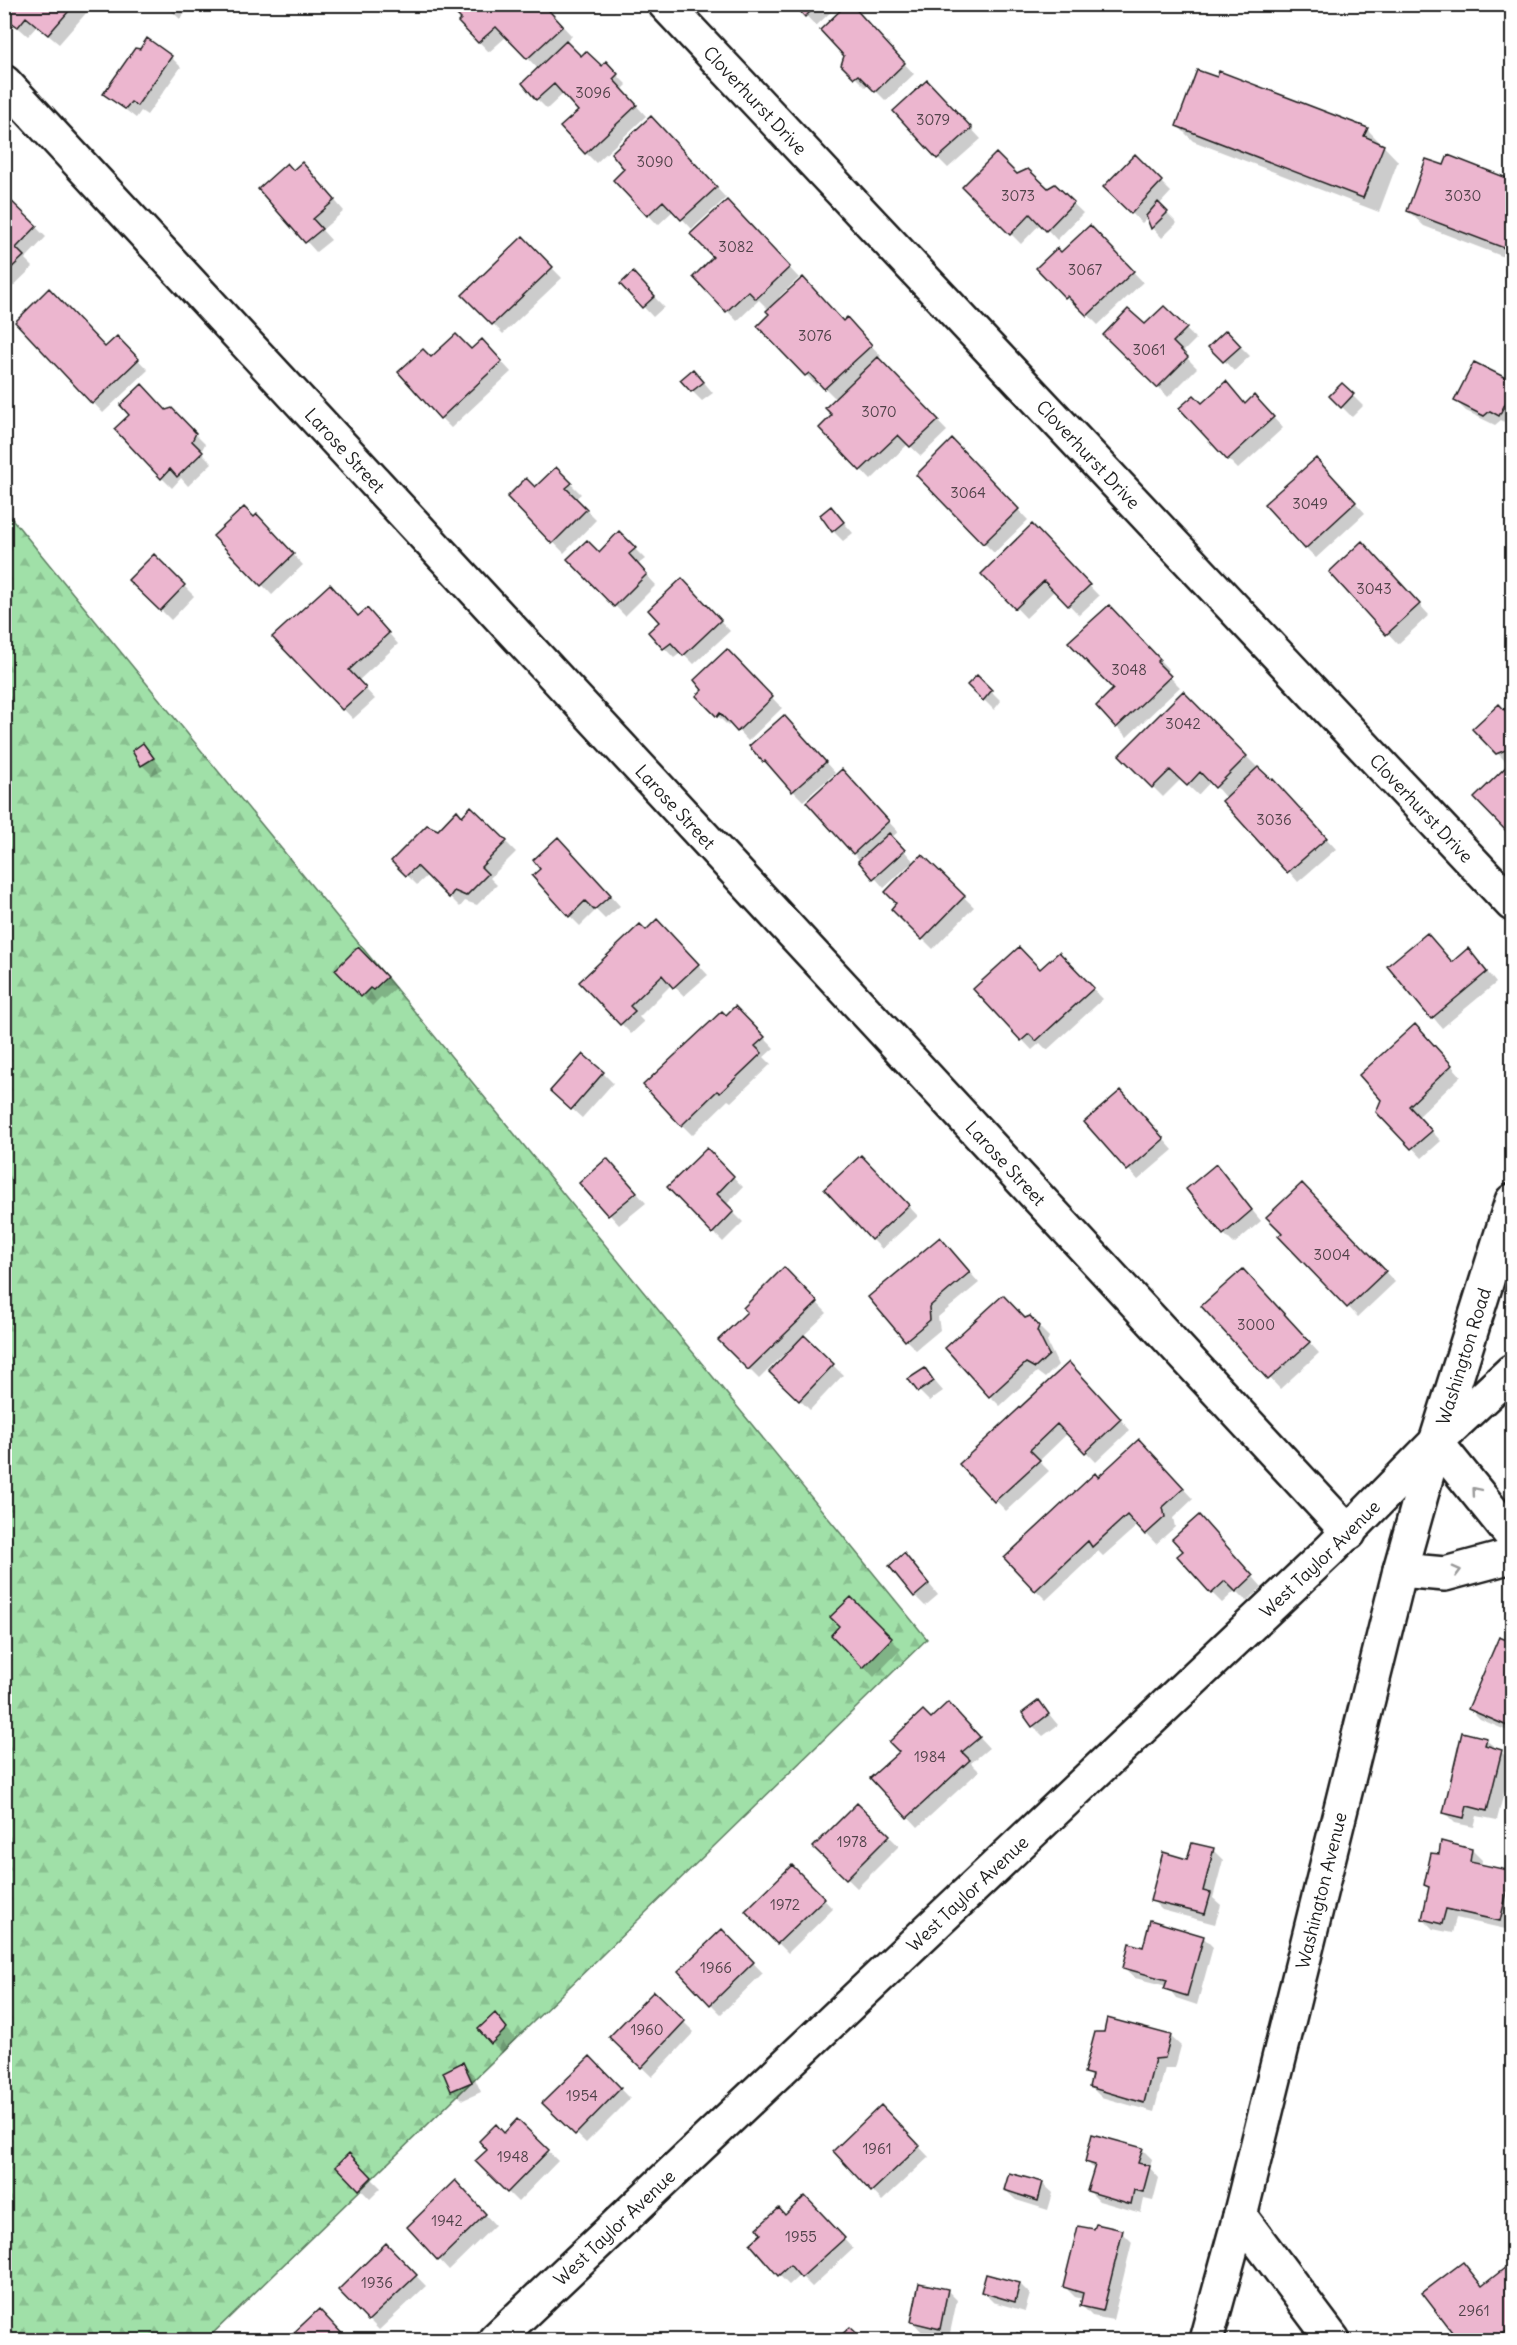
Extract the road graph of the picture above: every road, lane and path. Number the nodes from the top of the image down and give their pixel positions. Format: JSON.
{"nodes":[{"id":1,"x":665,"y":4,"type":"edge"},
{"id":2,"x":4,"y":82,"type":"edge"},
{"id":3,"x":1512,"y":904,"type":"edge"},
{"id":4,"x":1512,"y":1201,"type":"edge"},
{"id":5,"x":1512,"y":1371,"type":"edge"},
{"id":6,"x":1436,"y":1442,"type":"junction"},
{"id":7,"x":1349,"y":1533,"type":"junction"},
{"id":8,"x":1512,"y":1536,"type":"edge"},
{"id":9,"x":1512,"y":1556,"type":"edge"},
{"id":10,"x":1400,"y":1570,"type":"junction"},
{"id":11,"x":1240,"y":2216,"type":"junction"},
{"id":12,"x":495,"y":2340,"type":"edge"},
{"id":13,"x":1206,"y":2340,"type":"edge"},
{"id":14,"x":1333,"y":2340,"type":"edge"}],
"edges":[{"from":1,"to":3,"type":"street","name":"Cloverhurst Drive"},
{"from":2,"to":7,"type":"street","name":"Larose Street"},
{"from":4,"to":6,"type":"street","name":"Washington Road"},
{"from":5,"to":6,"type":"street","name":"West Taylor Avenue"},
{"from":6,"to":7,"type":"street","name":"West Taylor Avenue"},
{"from":8,"to":6,"type":"street","one_way":true},
{"from":6,"to":10,"type":"street","name":"Washington Avenue"},
{"from":7,"to":12,"type":"street","name":"West Taylor Avenue"},
{"from":10,"to":9,"type":"street","one_way":true},
{"from":10,"to":11,"type":"street","name":"Washington Avenue"},
{"from":11,"to":13,"type":"street","name":"Washington Avenue"},
{"from":11,"to":14,"type":"street"}]}
